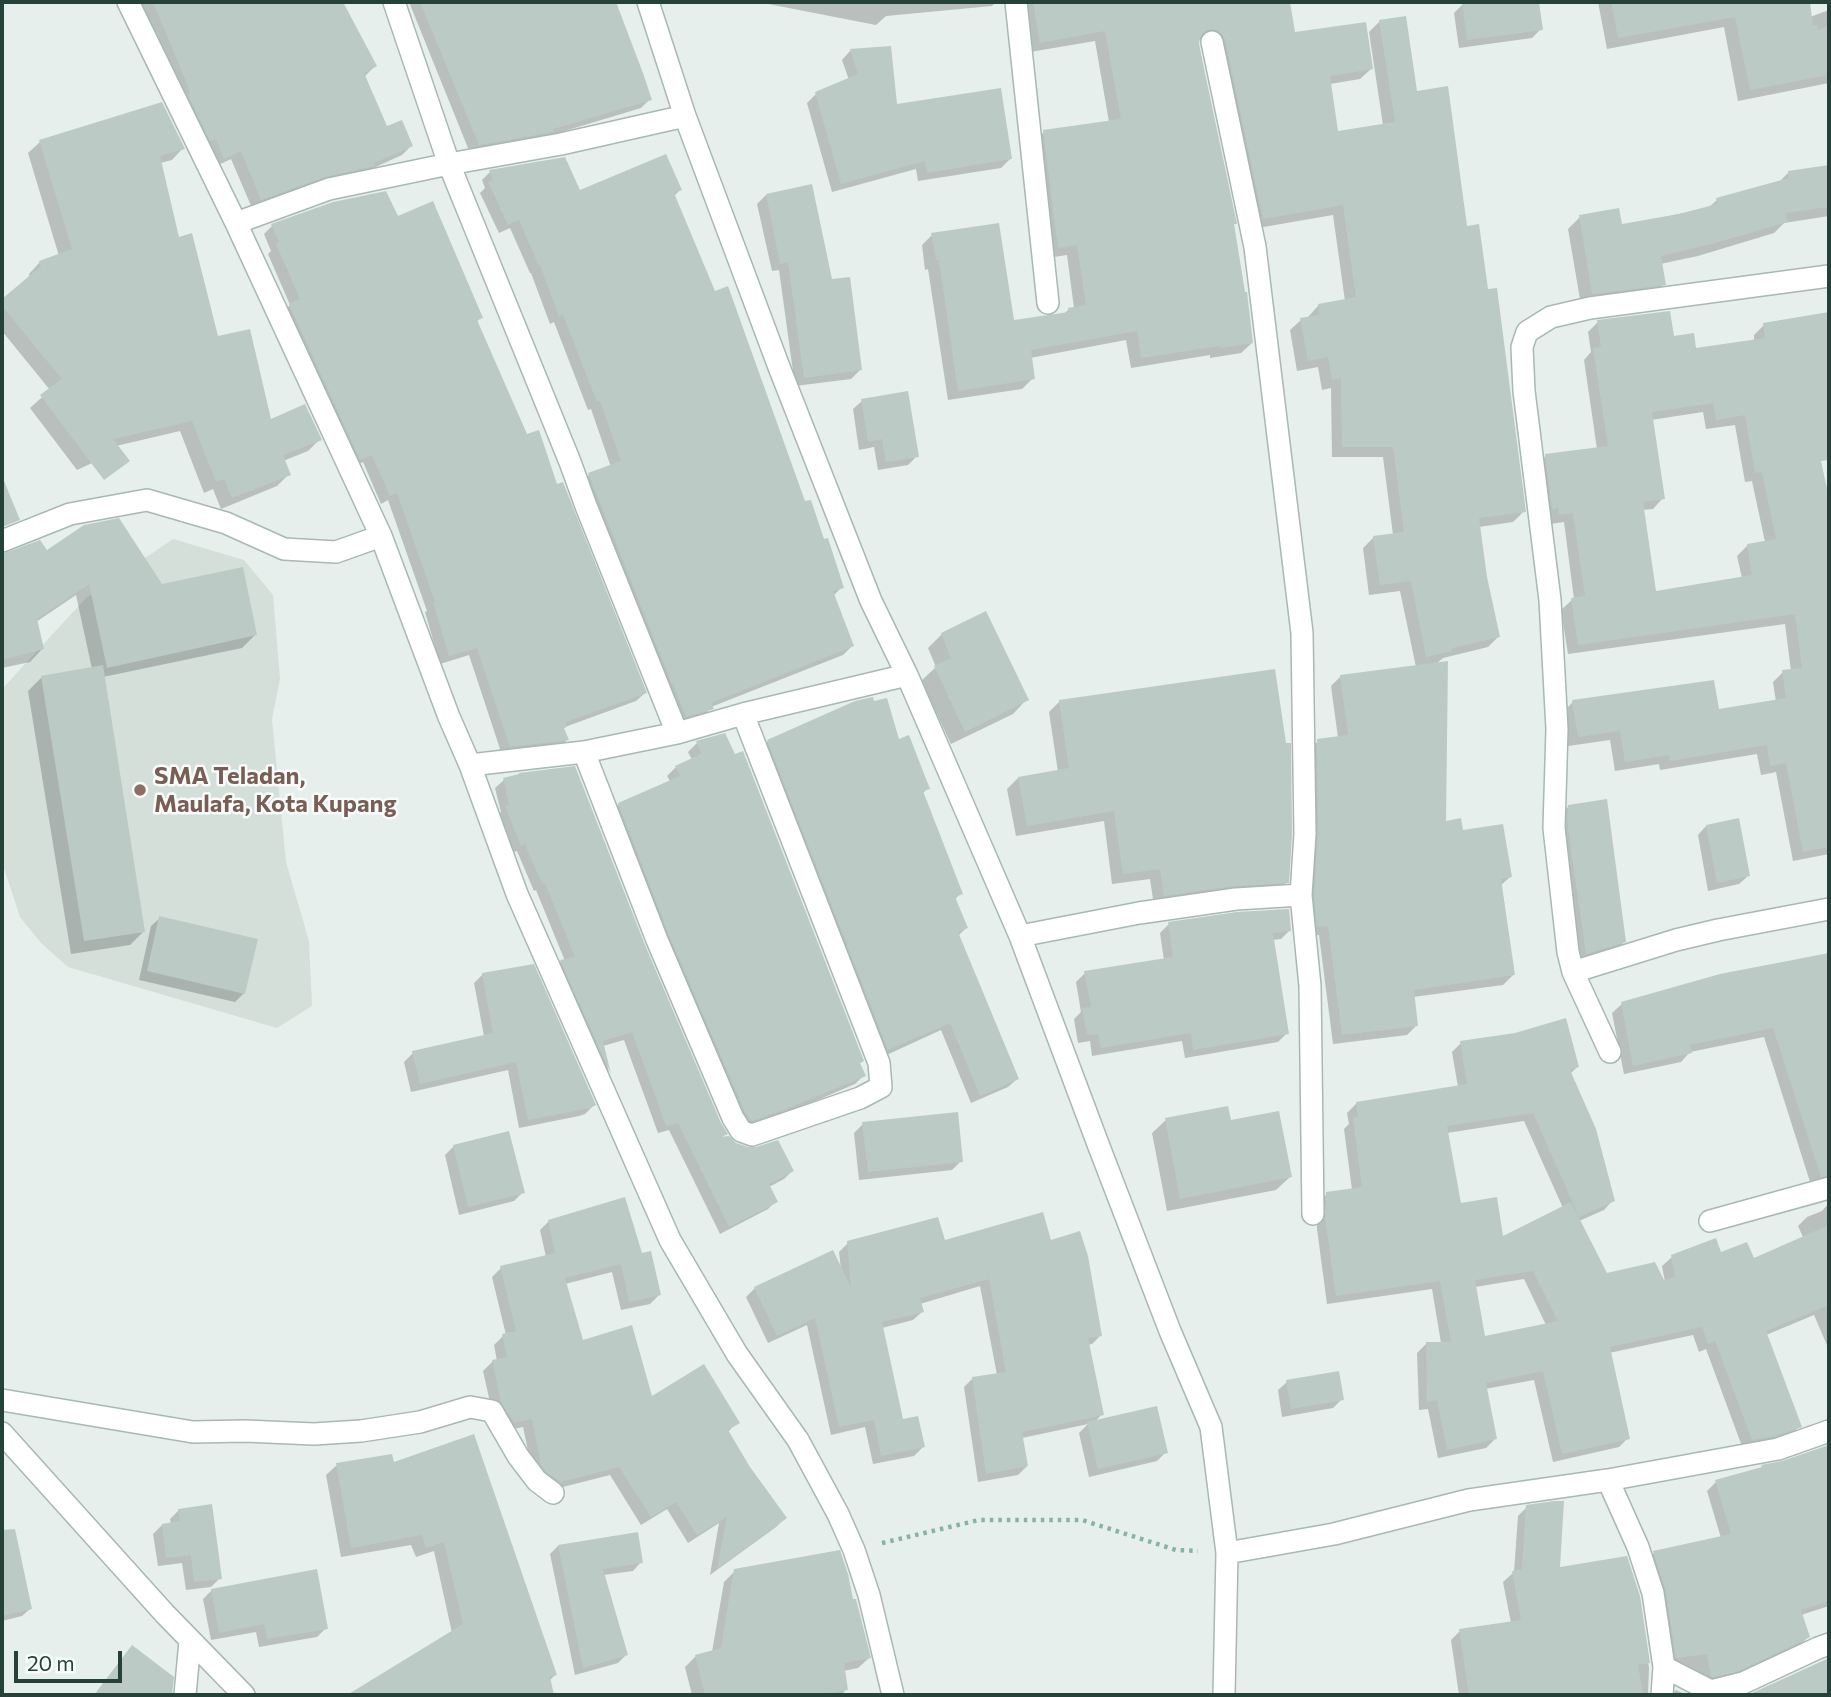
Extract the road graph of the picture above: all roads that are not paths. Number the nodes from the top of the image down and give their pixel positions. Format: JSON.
{"nodes":[{"id":1,"x":128,"y":2,"type":"edge"},
{"id":2,"x":394,"y":2,"type":"edge"},
{"id":3,"x":648,"y":2,"type":"edge"},
{"id":4,"x":1016,"y":2,"type":"edge"},
{"id":5,"x":1212,"y":42,"type":"dead end"},
{"id":6,"x":685,"y":116,"type":"junction"},
{"id":7,"x":449,"y":164,"type":"junction"},
{"id":8,"x":236,"y":223,"type":"junction"},
{"id":9,"x":1829,"y":276,"type":"edge"},
{"id":10,"x":1048,"y":303,"type":"dead end"},
{"id":11,"x":381,"y":536,"type":"junction"},
{"id":12,"x":2,"y":541,"type":"edge"},
{"id":13,"x":907,"y":674,"type":"junction"},
{"id":14,"x":743,"y":714,"type":"junction"},
{"id":15,"x":677,"y":733,"type":"junction"},
{"id":16,"x":584,"y":752,"type":"junction"},
{"id":17,"x":470,"y":765,"type":"junction"},
{"id":18,"x":1301,"y":895,"type":"junction"},
{"id":19,"x":1829,"y":909,"type":"edge"},
{"id":20,"x":1020,"y":936,"type":"junction"},
{"id":21,"x":1573,"y":972,"type":"junction"},
{"id":22,"x":1610,"y":1052,"type":"dead end"},
{"id":23,"x":1829,"y":1188,"type":"edge"},
{"id":24,"x":1313,"y":1214,"type":"dead end"},
{"id":25,"x":1710,"y":1221,"type":"dead end"},
{"id":26,"x":2,"y":1400,"type":"edge"},
{"id":27,"x":1829,"y":1431,"type":"edge"},
{"id":28,"x":2,"y":1433,"type":"edge"},
{"id":29,"x":1608,"y":1480,"type":"junction"},
{"id":30,"x":553,"y":1493,"type":"dead end"},
{"id":31,"x":1227,"y":1553,"type":"junction"},
{"id":32,"x":190,"y":1641,"type":"junction"},
{"id":33,"x":1829,"y":1644,"type":"edge"},
{"id":34,"x":1664,"y":1667,"type":"junction"},
{"id":35,"x":184,"y":1695,"type":"edge"},
{"id":36,"x":244,"y":1695,"type":"edge"},
{"id":37,"x":893,"y":1695,"type":"edge"},
{"id":38,"x":1224,"y":1695,"type":"edge"},
{"id":39,"x":1662,"y":1695,"type":"edge"}],
"edges":[{"from":1,"to":8,"type":"street"},
{"from":2,"to":7,"type":"street"},
{"from":3,"to":6,"type":"street"},
{"from":4,"to":10,"type":"street"},
{"from":5,"to":18,"type":"street"},
{"from":6,"to":7,"type":"street"},
{"from":6,"to":13,"type":"street"},
{"from":7,"to":8,"type":"street"},
{"from":7,"to":15,"type":"street"},
{"from":8,"to":11,"type":"street"},
{"from":9,"to":21,"type":"street"},
{"from":11,"to":12,"type":"street"},
{"from":11,"to":17,"type":"street"},
{"from":13,"to":14,"type":"street"},
{"from":13,"to":20,"type":"street"},
{"from":14,"to":15,"type":"street"},
{"from":14,"to":16,"type":"street"},
{"from":15,"to":16,"type":"street"},
{"from":16,"to":17,"type":"street"},
{"from":17,"to":37,"type":"street"},
{"from":18,"to":20,"type":"street"},
{"from":18,"to":24,"type":"street"},
{"from":19,"to":21,"type":"street"},
{"from":20,"to":31,"type":"street"},
{"from":21,"to":22,"type":"street"},
{"from":23,"to":25,"type":"street"},
{"from":26,"to":30,"type":"street"},
{"from":27,"to":29,"type":"street"},
{"from":28,"to":32,"type":"street"},
{"from":29,"to":31,"type":"street"},
{"from":29,"to":34,"type":"street"},
{"from":31,"to":38,"type":"street"},
{"from":32,"to":35,"type":"street"},
{"from":32,"to":36,"type":"street"},
{"from":33,"to":34,"type":"street"},
{"from":34,"to":39,"type":"street"}]}
